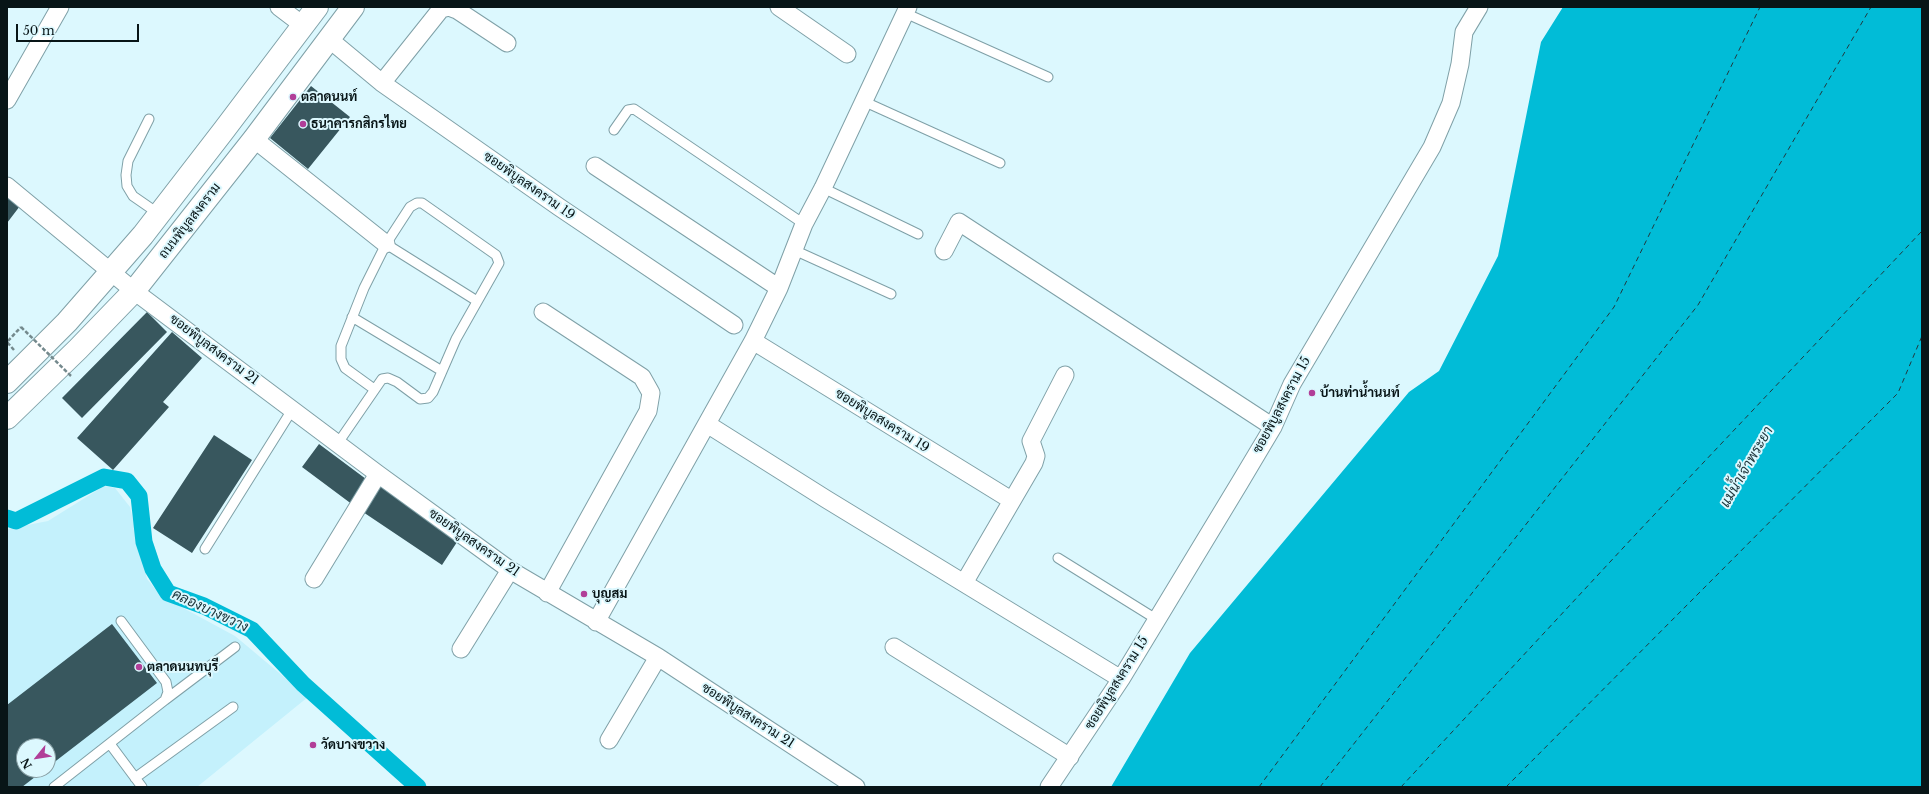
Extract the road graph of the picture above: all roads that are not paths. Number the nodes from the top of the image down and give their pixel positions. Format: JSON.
{"nodes":[{"id":1,"x":60,"y":7,"type":"edge"},
{"id":2,"x":278,"y":7,"type":"edge"},
{"id":3,"x":317,"y":7,"type":"edge"},
{"id":4,"x":353,"y":7,"type":"edge"},
{"id":5,"x":780,"y":7,"type":"edge"},
{"id":6,"x":1479,"y":7,"type":"edge"},
{"id":7,"x":906,"y":10,"type":"edge"},
{"id":8,"x":304,"y":26,"type":"junction"},
{"id":9,"x":329,"y":39,"type":"junction"},
{"id":10,"x":507,"y":43,"type":"dead end"},
{"id":11,"x":847,"y":54,"type":"dead end"},
{"id":12,"x":1048,"y":78,"type":"dead end"},
{"id":13,"x":382,"y":83,"type":"junction"},
{"id":14,"x":7,"y":100,"type":"edge"},
{"id":15,"x":864,"y":101,"type":"junction"},
{"id":16,"x":148,"y":119,"type":"dead end"},
{"id":17,"x":614,"y":130,"type":"dead end"},
{"id":18,"x":254,"y":139,"type":"junction"},
{"id":19,"x":1000,"y":163,"type":"dead end"},
{"id":20,"x":595,"y":166,"type":"dead end"},
{"id":21,"x":7,"y":186,"type":"edge"},
{"id":22,"x":823,"y":188,"type":"junction"},
{"id":23,"x":159,"y":214,"type":"junction"},
{"id":24,"x":804,"y":224,"type":"junction"},
{"id":25,"x":918,"y":234,"type":"dead end"},
{"id":26,"x":386,"y":244,"type":"junction"},
{"id":27,"x":794,"y":250,"type":"junction"},
{"id":28,"x":944,"y":251,"type":"dead end"},
{"id":29,"x":110,"y":272,"type":"junction"},
{"id":30,"x":779,"y":288,"type":"junction"},
{"id":31,"x":134,"y":291,"type":"junction"},
{"id":32,"x":891,"y":294,"type":"dead end"},
{"id":33,"x":477,"y":301,"type":"junction"},
{"id":34,"x":543,"y":312,"type":"dead end"},
{"id":35,"x":352,"y":317,"type":"junction"},
{"id":36,"x":734,"y":325,"type":"dead end"},
{"id":37,"x":753,"y":341,"type":"junction"},
{"id":38,"x":442,"y":371,"type":"junction"},
{"id":39,"x":1065,"y":375,"type":"dead end"},
{"id":40,"x":7,"y":382,"type":"edge"},
{"id":41,"x":374,"y":389,"type":"junction"},
{"id":42,"x":292,"y":410,"type":"junction"},
{"id":43,"x":7,"y":418,"type":"edge"},
{"id":44,"x":707,"y":424,"type":"junction"},
{"id":45,"x":1273,"y":427,"type":"junction"},
{"id":46,"x":338,"y":442,"type":"junction"},
{"id":47,"x":378,"y":474,"type":"junction"},
{"id":48,"x":1011,"y":500,"type":"junction"},
{"id":49,"x":205,"y":549,"type":"dead end"},
{"id":50,"x":1058,"y":558,"type":"dead end"},
{"id":51,"x":510,"y":570,"type":"junction"},
{"id":52,"x":314,"y":579,"type":"dead end"},
{"id":53,"x":964,"y":583,"type":"junction"},
{"id":54,"x":548,"y":593,"type":"junction"},
{"id":55,"x":1156,"y":619,"type":"junction"},
{"id":56,"x":121,"y":621,"type":"dead end"},
{"id":57,"x":596,"y":622,"type":"junction"},
{"id":58,"x":235,"y":647,"type":"dead end"},
{"id":59,"x":894,"y":647,"type":"dead end"},
{"id":60,"x":461,"y":649,"type":"dead end"},
{"id":61,"x":658,"y":657,"type":"junction"},
{"id":62,"x":1121,"y":679,"type":"junction"},
{"id":63,"x":165,"y":700,"type":"junction"},
{"id":64,"x":233,"y":707,"type":"dead end"},
{"id":65,"x":609,"y":740,"type":"dead end"},
{"id":66,"x":110,"y":744,"type":"junction"},
{"id":67,"x":1070,"y":757,"type":"junction"},
{"id":68,"x":135,"y":778,"type":"junction"},
{"id":69,"x":54,"y":787,"type":"edge"},
{"id":70,"x":142,"y":787,"type":"edge"},
{"id":71,"x":856,"y":787,"type":"edge"},
{"id":72,"x":1050,"y":787,"type":"edge"}],
"edges":[{"from":1,"to":14,"type":"street"},
{"from":2,"to":8,"type":"street"},
{"from":3,"to":8,"type":"main road"},
{"from":4,"to":9,"type":"main road","name":"ถนนพิบูลสงคราม"},
{"from":5,"to":11,"type":"street"},
{"from":6,"to":45,"type":"street","name":"ซอยพิบูลสงคราม 15"},
{"from":7,"to":12,"type":"lane"},
{"from":7,"to":15,"type":"street"},
{"from":8,"to":23,"type":"main road"},
{"from":9,"to":13,"type":"street","name":"ซอยพิบูลสงคราม 19"},
{"from":9,"to":18,"type":"main road","name":"ถนนพิบูลสงคราม"},
{"from":10,"to":13,"type":"street"},
{"from":13,"to":36,"type":"street","name":"ซอยพิบูลสงคราม 19"},
{"from":15,"to":19,"type":"lane"},
{"from":15,"to":22,"type":"street"},
{"from":16,"to":23,"type":"lane"},
{"from":17,"to":24,"type":"lane"},
{"from":18,"to":26,"type":"street"},
{"from":18,"to":31,"type":"main road","name":"ถนนพิบูลสงคราม"},
{"from":20,"to":30,"type":"street"},
{"from":21,"to":29,"type":"street","name":"ซอยพิบูลสงคราม 21"},
{"from":22,"to":24,"type":"street"},
{"from":22,"to":25,"type":"lane"},
{"from":23,"to":29,"type":"main road"},
{"from":24,"to":27,"type":"street"},
{"from":26,"to":33,"type":"lane"},
{"from":26,"to":33,"type":"lane"},
{"from":26,"to":35,"type":"lane"},
{"from":27,"to":30,"type":"street"},
{"from":27,"to":32,"type":"lane"},
{"from":28,"to":45,"type":"street"},
{"from":29,"to":31,"type":"street","name":"ซอยพิบูลสงคราม 21"},
{"from":29,"to":40,"type":"main road"},
{"from":30,"to":37,"type":"street"},
{"from":31,"to":42,"type":"street","name":"ซอยพิบูลสงคราม 21"},
{"from":31,"to":43,"type":"main road","name":"ถนนพิบูลสงคราม"},
{"from":33,"to":38,"type":"lane"},
{"from":34,"to":54,"type":"street"},
{"from":35,"to":38,"type":"lane"},
{"from":35,"to":41,"type":"lane"},
{"from":37,"to":44,"type":"street"},
{"from":37,"to":48,"type":"street","name":"ซอยพิบูลสงคราม 19"},
{"from":38,"to":41,"type":"lane"},
{"from":39,"to":48,"type":"street"},
{"from":41,"to":46,"type":"lane"},
{"from":42,"to":46,"type":"street","name":"ซอยพิบูลสงคราม 21"},
{"from":42,"to":49,"type":"lane"},
{"from":44,"to":53,"type":"street"},
{"from":44,"to":57,"type":"street"},
{"from":45,"to":55,"type":"street","name":"ซอยพิบูลสงคราม 15"},
{"from":46,"to":47,"type":"street","name":"ซอยพิบูลสงคราม 21"},
{"from":47,"to":51,"type":"street","name":"ซอยพิบูลสงคราม 21"},
{"from":47,"to":52,"type":"street"},
{"from":48,"to":53,"type":"street"},
{"from":50,"to":55,"type":"lane"},
{"from":51,"to":54,"type":"street","name":"ซอยพิบูลสงคราม 21"},
{"from":51,"to":60,"type":"street"},
{"from":53,"to":62,"type":"street"},
{"from":54,"to":57,"type":"street","name":"ซอยพิบูลสงคราม 21"},
{"from":55,"to":62,"type":"street","name":"ซอยพิบูลสงคราม 15"},
{"from":56,"to":63,"type":"lane"},
{"from":57,"to":61,"type":"street","name":"ซอยพิบูลสงคราม 21"},
{"from":58,"to":63,"type":"lane"},
{"from":59,"to":67,"type":"street"},
{"from":61,"to":65,"type":"street"},
{"from":61,"to":71,"type":"street","name":"ซอยพิบูลสงคราม 21"},
{"from":62,"to":67,"type":"street","name":"ซอยพิบูลสงคราม 15"},
{"from":63,"to":66,"type":"lane"},
{"from":64,"to":68,"type":"lane"},
{"from":66,"to":68,"type":"lane"},
{"from":66,"to":69,"type":"lane"},
{"from":67,"to":72,"type":"street","name":"ซอยพิบูลสงคราม 15"},
{"from":68,"to":70,"type":"lane"}]}
